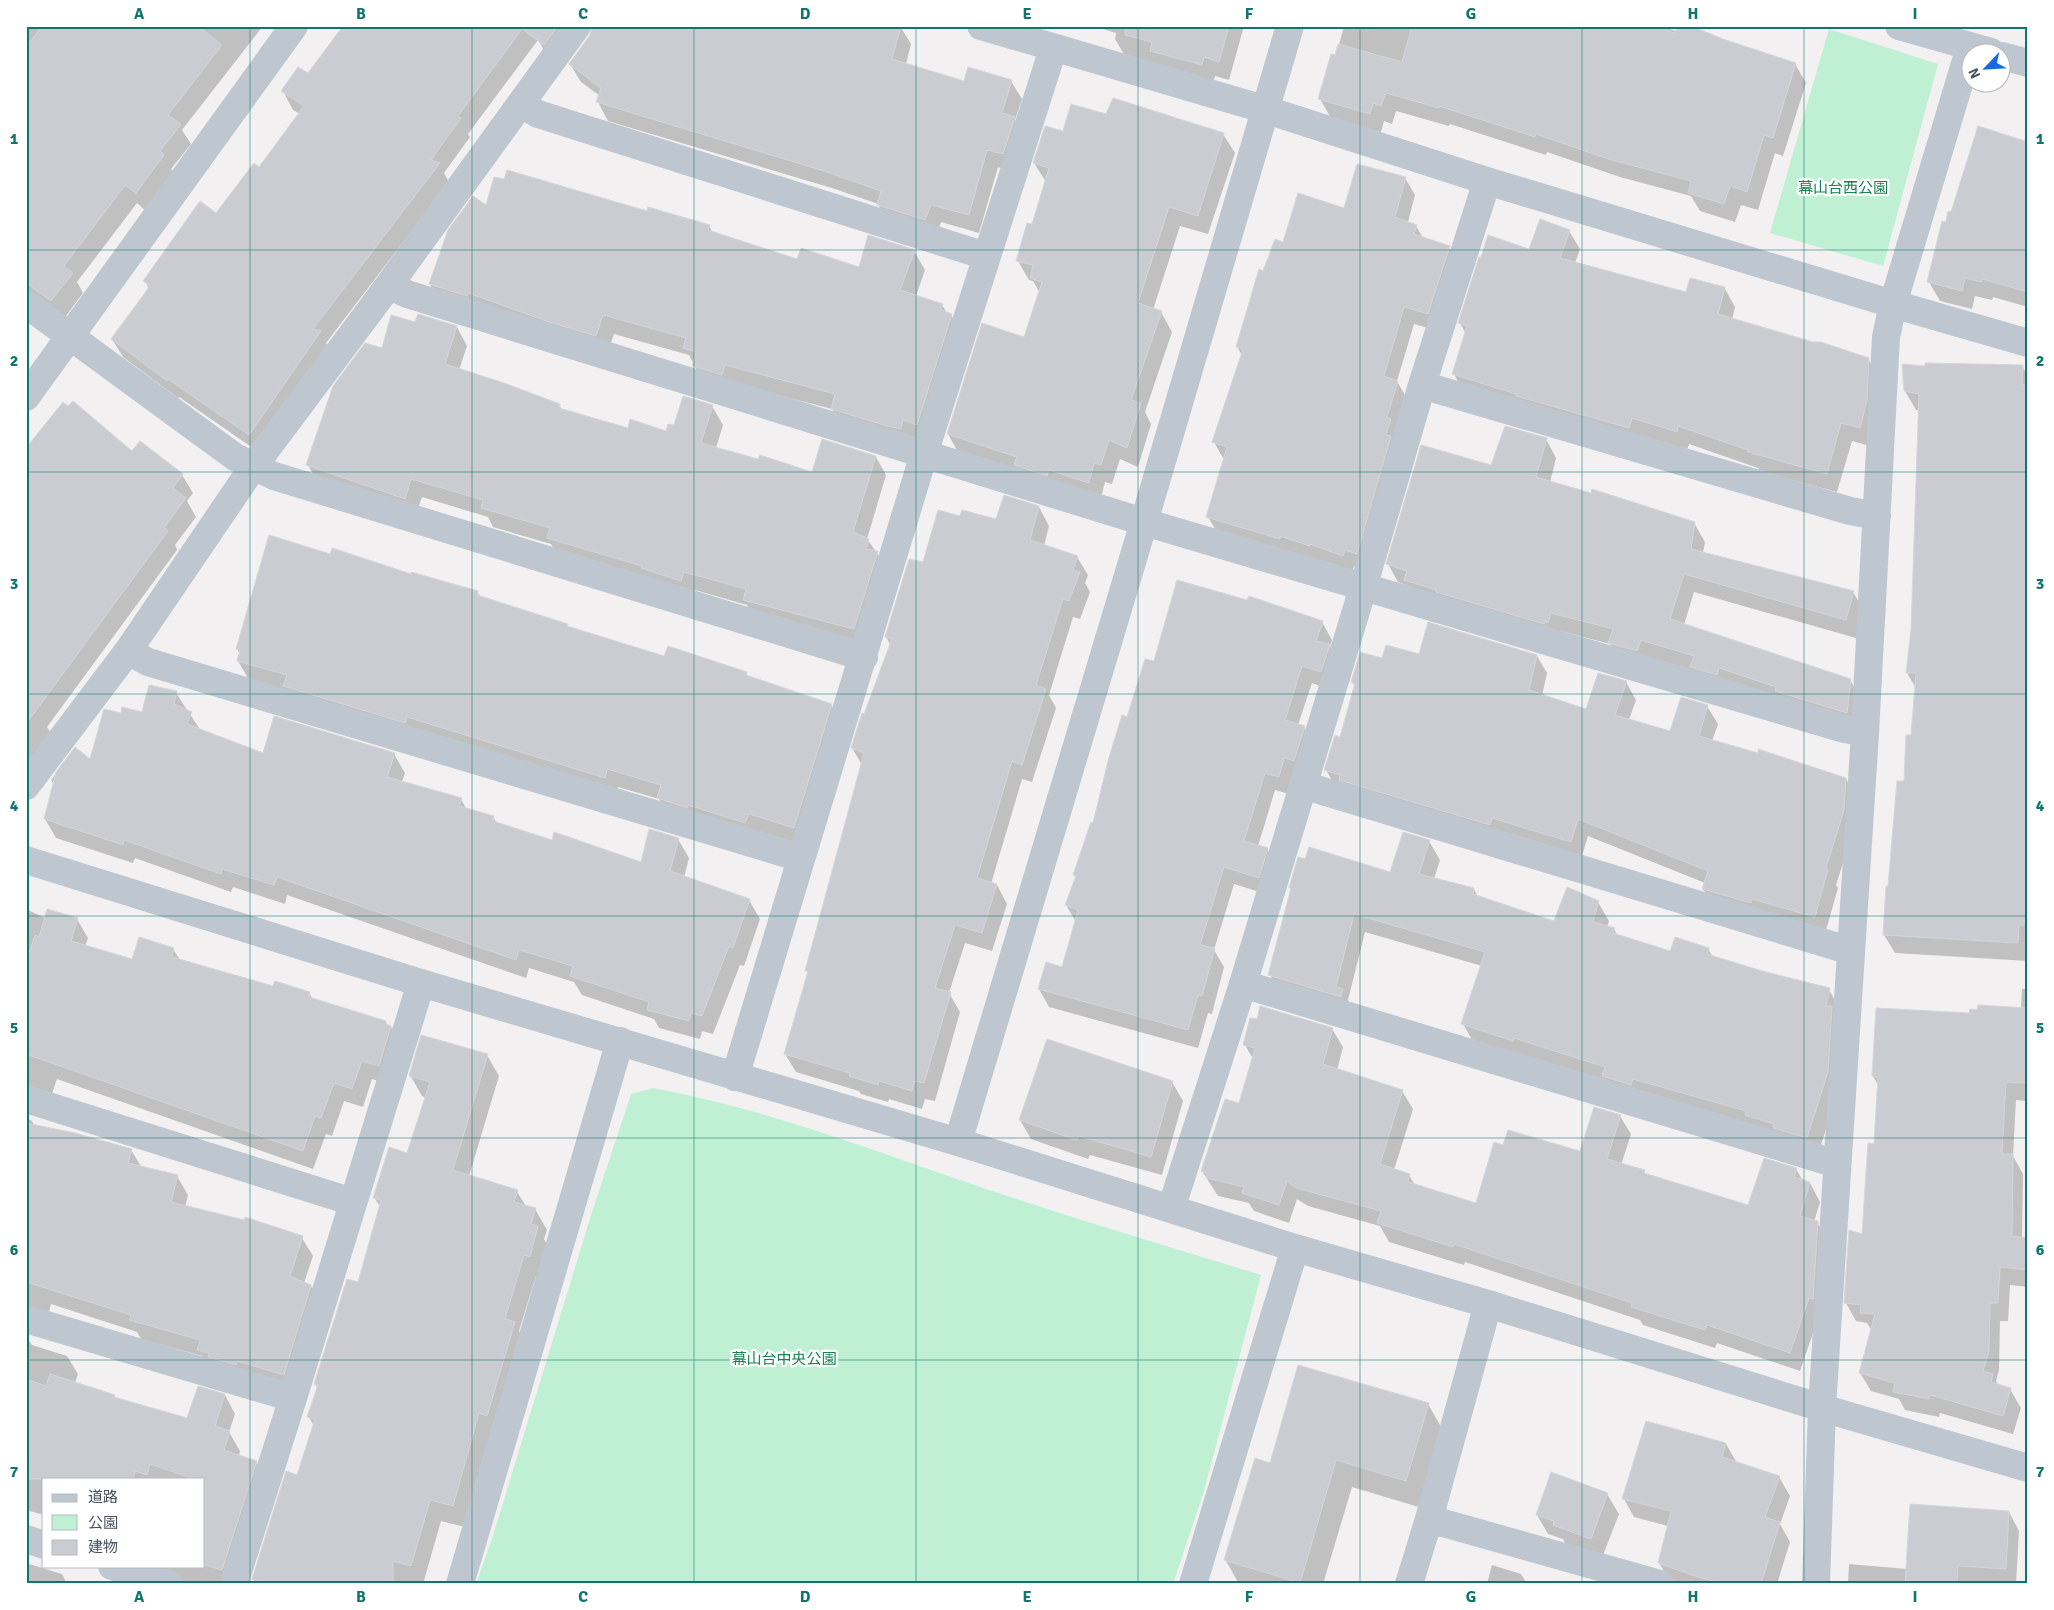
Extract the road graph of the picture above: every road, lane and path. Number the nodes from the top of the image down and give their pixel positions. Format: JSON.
{"nodes":[{"id":1,"x":294,"y":26,"type":"edge"},
{"id":2,"x":577,"y":26,"type":"edge"},
{"id":3,"x":981,"y":26,"type":"edge"},
{"id":4,"x":1290,"y":26,"type":"edge"},
{"id":5,"x":1899,"y":26,"type":"edge"},
{"id":6,"x":1962,"y":45,"type":"edge"},
{"id":7,"x":1052,"y":49,"type":"junction"},
{"id":8,"x":2012,"y":59,"type":"edge"},
{"id":9,"x":2028,"y":63,"type":"edge"},
{"id":10,"x":1966,"y":92,"type":"edge"},
{"id":11,"x":521,"y":104,"type":"junction"},
{"id":12,"x":1267,"y":110,"type":"junction"},
{"id":13,"x":1487,"y":181,"type":"junction"},
{"id":14,"x":986,"y":256,"type":"junction"},
{"id":15,"x":389,"y":285,"type":"junction"},
{"id":16,"x":26,"y":304,"type":"edge"},
{"id":17,"x":1894,"y":304,"type":"junction"},
{"id":18,"x":70,"y":337,"type":"junction"},
{"id":19,"x":2028,"y":343,"type":"edge"},
{"id":20,"x":1422,"y":385,"type":"junction"},
{"id":21,"x":26,"y":397,"type":"edge"},
{"id":22,"x":924,"y":454,"type":"junction"},
{"id":23,"x":253,"y":467,"type":"junction"},
{"id":24,"x":1877,"y":516,"type":"junction"},
{"id":25,"x":1144,"y":522,"type":"junction"},
{"id":26,"x":1363,"y":588,"type":"junction"},
{"id":27,"x":128,"y":651,"type":"junction"},
{"id":28,"x":864,"y":656,"type":"junction"},
{"id":29,"x":1865,"y":733,"type":"junction"},
{"id":30,"x":1303,"y":785,"type":"junction"},
{"id":31,"x":26,"y":786,"type":"edge"},
{"id":32,"x":801,"y":858,"type":"junction"},
{"id":33,"x":26,"y":860,"type":"edge"},
{"id":34,"x":1851,"y":950,"type":"junction"},
{"id":35,"x":420,"y":982,"type":"junction"},
{"id":36,"x":1243,"y":984,"type":"junction"},
{"id":37,"x":620,"y":1041,"type":"junction"},
{"id":38,"x":735,"y":1077,"type":"junction"},
{"id":39,"x":26,"y":1099,"type":"edge"},
{"id":40,"x":958,"y":1142,"type":"junction"},
{"id":41,"x":1837,"y":1164,"type":"junction"},
{"id":42,"x":353,"y":1202,"type":"junction"},
{"id":43,"x":1171,"y":1209,"type":"junction"},
{"id":44,"x":1295,"y":1248,"type":"junction"},
{"id":45,"x":1488,"y":1304,"type":"junction"},
{"id":46,"x":26,"y":1318,"type":"edge"},
{"id":47,"x":293,"y":1398,"type":"junction"},
{"id":48,"x":1822,"y":1408,"type":"junction"},
{"id":49,"x":2028,"y":1468,"type":"edge"},
{"id":50,"x":1429,"y":1519,"type":"junction"},
{"id":51,"x":26,"y":1539,"type":"edge"},
{"id":52,"x":42,"y":1544,"type":"edge"},
{"id":53,"x":118,"y":1568,"type":"edge"},
{"id":54,"x":168,"y":1584,"type":"edge"},
{"id":55,"x":234,"y":1584,"type":"edge"},
{"id":56,"x":460,"y":1584,"type":"edge"},
{"id":57,"x":1193,"y":1584,"type":"edge"},
{"id":58,"x":1409,"y":1584,"type":"edge"},
{"id":59,"x":1660,"y":1584,"type":"edge"},
{"id":60,"x":1816,"y":1584,"type":"edge"}],
"edges":[{"from":1,"to":18,"type":"street"},
{"from":2,"to":11,"type":"street"},
{"from":3,"to":7,"type":"street"},
{"from":4,"to":12,"type":"street"},
{"from":5,"to":6,"type":"street"},
{"from":7,"to":12,"type":"street"},
{"from":7,"to":14,"type":"street"},
{"from":8,"to":9,"type":"street"},
{"from":10,"to":17,"type":"street"},
{"from":11,"to":14,"type":"street"},
{"from":11,"to":15,"type":"street"},
{"from":12,"to":13,"type":"street"},
{"from":12,"to":25,"type":"street"},
{"from":13,"to":17,"type":"street"},
{"from":13,"to":20,"type":"street"},
{"from":14,"to":22,"type":"street"},
{"from":15,"to":22,"type":"street"},
{"from":15,"to":23,"type":"street"},
{"from":16,"to":18,"type":"street"},
{"from":17,"to":19,"type":"street"},
{"from":17,"to":24,"type":"street"},
{"from":18,"to":21,"type":"street"},
{"from":18,"to":23,"type":"street"},
{"from":20,"to":24,"type":"street"},
{"from":20,"to":26,"type":"street"},
{"from":22,"to":25,"type":"street"},
{"from":22,"to":28,"type":"street"},
{"from":23,"to":27,"type":"street"},
{"from":23,"to":28,"type":"street"},
{"from":24,"to":29,"type":"street"},
{"from":25,"to":26,"type":"street"},
{"from":25,"to":40,"type":"street"},
{"from":26,"to":29,"type":"street"},
{"from":26,"to":30,"type":"street"},
{"from":27,"to":31,"type":"street"},
{"from":27,"to":32,"type":"street"},
{"from":28,"to":32,"type":"street"},
{"from":29,"to":34,"type":"street"},
{"from":30,"to":34,"type":"street"},
{"from":30,"to":36,"type":"street"},
{"from":32,"to":38,"type":"street"},
{"from":33,"to":35,"type":"street"},
{"from":34,"to":41,"type":"street"},
{"from":35,"to":37,"type":"street"},
{"from":35,"to":42,"type":"street"},
{"from":36,"to":41,"type":"street"},
{"from":36,"to":43,"type":"street"},
{"from":37,"to":38,"type":"street"},
{"from":37,"to":56,"type":"street"},
{"from":38,"to":40,"type":"street"},
{"from":39,"to":42,"type":"street"},
{"from":40,"to":43,"type":"street"},
{"from":41,"to":48,"type":"street"},
{"from":42,"to":47,"type":"street"},
{"from":43,"to":44,"type":"street"},
{"from":44,"to":45,"type":"street"},
{"from":44,"to":57,"type":"street"},
{"from":45,"to":48,"type":"street"},
{"from":45,"to":50,"type":"street"},
{"from":46,"to":47,"type":"street"},
{"from":47,"to":55,"type":"street"},
{"from":48,"to":49,"type":"street"},
{"from":48,"to":60,"type":"street"},
{"from":50,"to":58,"type":"street"},
{"from":50,"to":59,"type":"street"},
{"from":51,"to":52,"type":"street"},
{"from":53,"to":54,"type":"street"}]}
